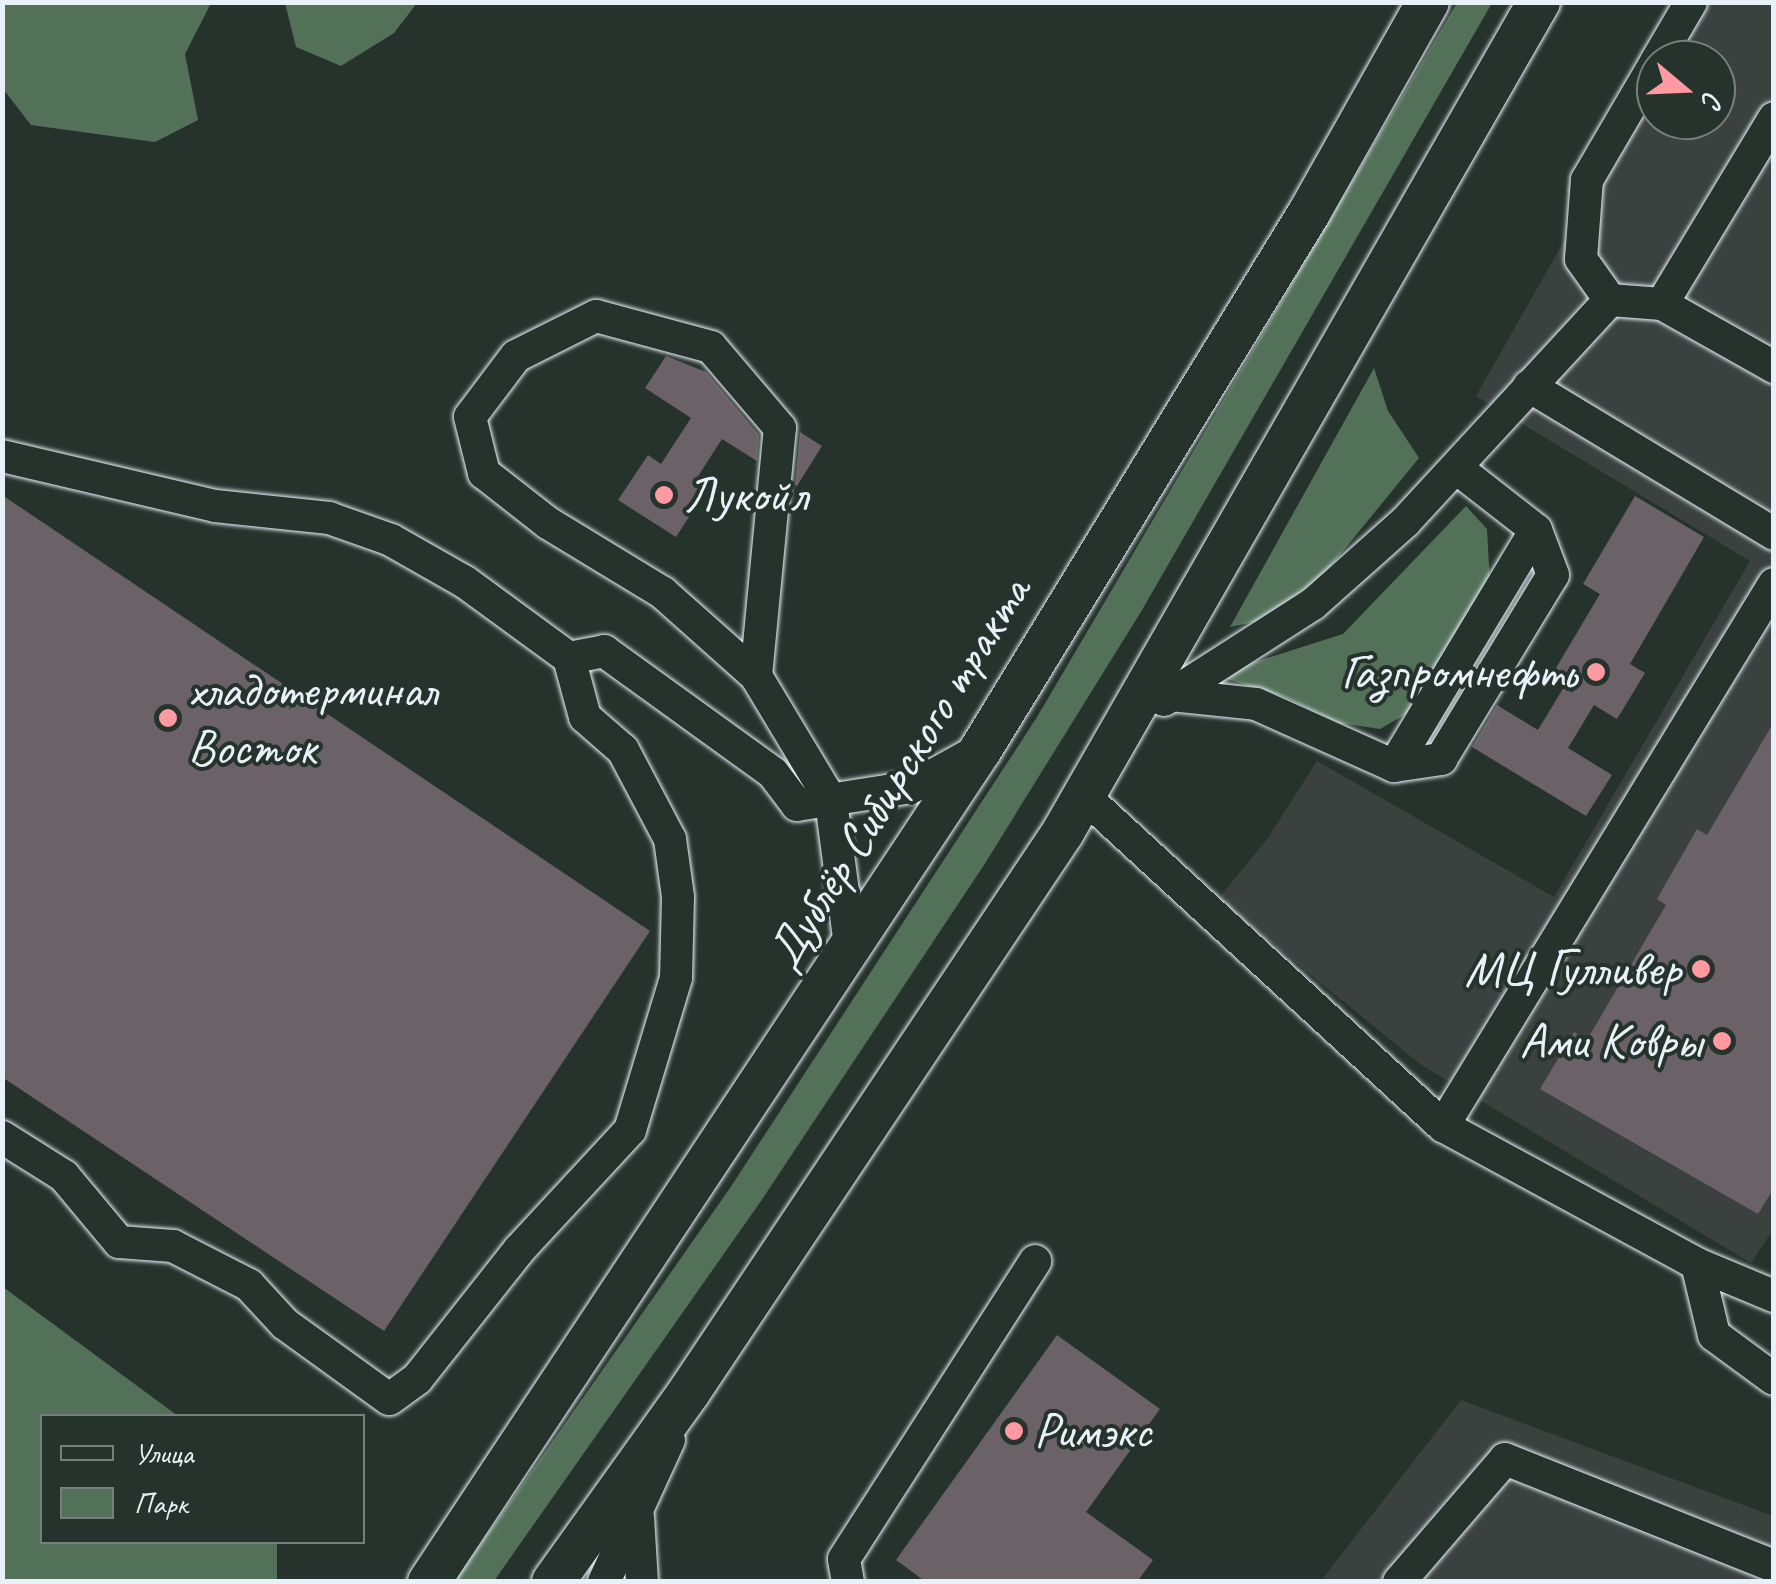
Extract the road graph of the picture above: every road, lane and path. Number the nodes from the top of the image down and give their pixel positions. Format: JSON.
{"nodes":[{"id":1,"x":1428,"y":2,"type":"edge"},
{"id":2,"x":1539,"y":2,"type":"edge"},
{"id":3,"x":1691,"y":2,"type":"edge"},
{"id":4,"x":1669,"y":40,"type":"edge"},
{"id":5,"x":1636,"y":97,"type":"edge"},
{"id":6,"x":1774,"y":118,"type":"edge"},
{"id":7,"x":1610,"y":300,"type":"junction"},
{"id":8,"x":1662,"y":304,"type":"junction"},
{"id":9,"x":1774,"y":367,"type":"edge"},
{"id":10,"x":1529,"y":386,"type":"junction"},
{"id":11,"x":2,"y":456,"type":"edge"},
{"id":12,"x":1458,"y":469,"type":"junction"},
{"id":13,"x":1774,"y":534,"type":"edge"},
{"id":14,"x":1774,"y":584,"type":"edge"},
{"id":15,"x":569,"y":658,"type":"junction"},
{"id":16,"x":756,"y":676,"type":"junction"},
{"id":17,"x":1171,"y":695,"type":"junction"},
{"id":18,"x":1118,"y":736,"type":"junction"},
{"id":19,"x":981,"y":749,"type":"junction"},
{"id":20,"x":1084,"y":796,"type":"junction"},
{"id":21,"x":831,"y":802,"type":"junction"},
{"id":22,"x":851,"y":952,"type":"junction"},
{"id":23,"x":1443,"y":1126,"type":"junction"},
{"id":24,"x":2,"y":1136,"type":"edge"},
{"id":25,"x":1036,"y":1261,"type":"dead end"},
{"id":26,"x":1697,"y":1264,"type":"junction"},
{"id":27,"x":1767,"y":1285,"type":"edge"},
{"id":28,"x":1768,"y":1375,"type":"edge"},
{"id":29,"x":688,"y":1392,"type":"junction"},
{"id":30,"x":638,"y":1513,"type":"junction"},
{"id":31,"x":1774,"y":1566,"type":"edge"},
{"id":32,"x":429,"y":1582,"type":"edge"},
{"id":33,"x":552,"y":1582,"type":"edge"},
{"id":34,"x":604,"y":1582,"type":"edge"},
{"id":35,"x":642,"y":1582,"type":"edge"},
{"id":36,"x":848,"y":1582,"type":"edge"},
{"id":37,"x":1399,"y":1582,"type":"edge"}],
"edges":[{"from":1,"to":19,"type":"main road","name":"Дублёр Сибирского тракта"},
{"from":2,"to":18,"type":"main road"},
{"from":3,"to":4,"type":"lane"},
{"from":5,"to":7,"type":"lane"},
{"from":6,"to":8,"type":"lane"},
{"from":7,"to":8,"type":"lane"},
{"from":7,"to":10,"type":"lane"},
{"from":8,"to":9,"type":"lane"},
{"from":10,"to":12,"type":"lane"},
{"from":10,"to":13,"type":"lane"},
{"from":11,"to":15,"type":"lane"},
{"from":12,"to":17,"type":"lane"},
{"from":12,"to":17,"type":"lane"},
{"from":14,"to":23,"type":"lane"},
{"from":15,"to":21,"type":"lane"},
{"from":15,"to":24,"type":"lane"},
{"from":16,"to":16,"type":"lane"},
{"from":16,"to":21,"type":"lane"},
{"from":17,"to":18,"type":"lane"},
{"from":18,"to":20,"type":"main road"},
{"from":19,"to":21,"type":"lane"},
{"from":19,"to":22,"type":"main road","name":"Дублёр Сибирского тракта"},
{"from":20,"to":23,"type":"lane"},
{"from":20,"to":29,"type":"main road"},
{"from":21,"to":22,"type":"lane"},
{"from":22,"to":32,"type":"main road","name":"Дублёр Сибирского тракта"},
{"from":23,"to":26,"type":"lane"},
{"from":25,"to":36,"type":"lane"},
{"from":26,"to":27,"type":"lane"},
{"from":26,"to":28,"type":"lane"},
{"from":29,"to":30,"type":"lane"},
{"from":29,"to":33,"type":"main road"},
{"from":30,"to":34,"type":"lane"},
{"from":30,"to":35,"type":"lane"},
{"from":31,"to":37,"type":"lane"}]}
